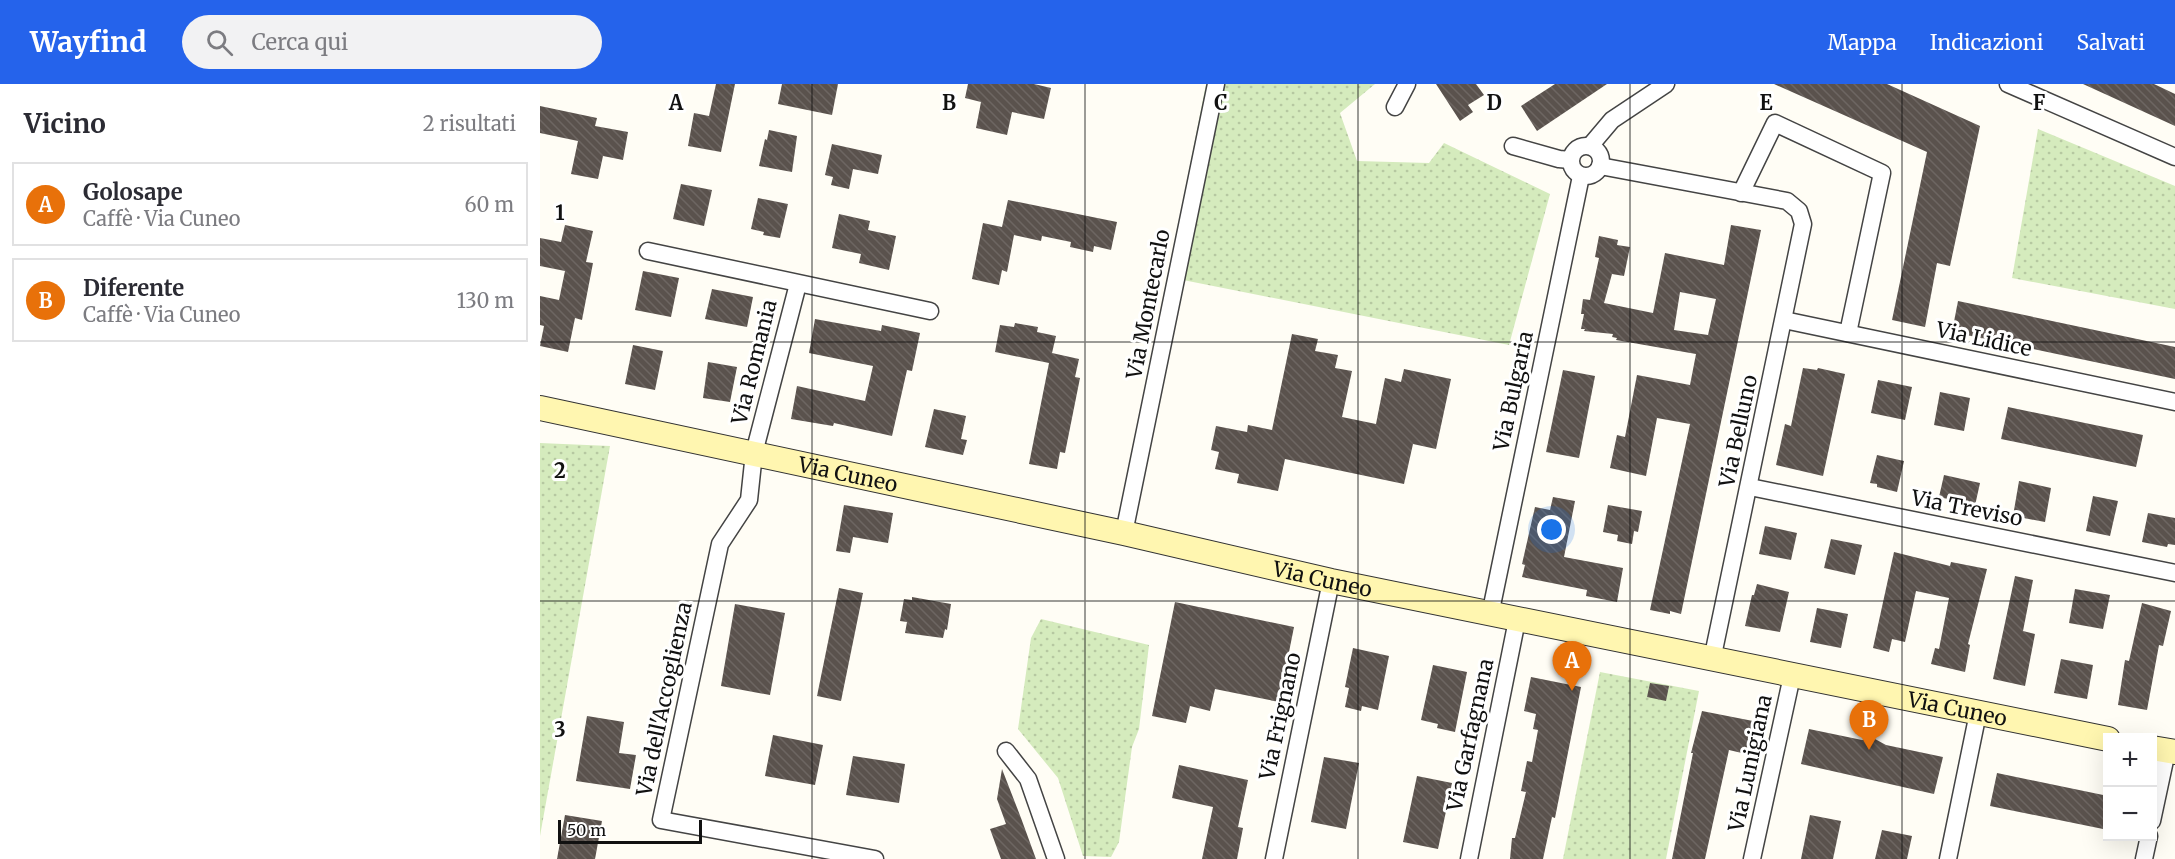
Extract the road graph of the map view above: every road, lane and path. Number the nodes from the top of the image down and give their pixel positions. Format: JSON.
{"nodes":[{"id":1,"x":1216,"y":84,"type":"edge"},
{"id":2,"x":1407,"y":84,"type":"edge"},
{"id":3,"x":1666,"y":84,"type":"edge"},
{"id":4,"x":2008,"y":84,"type":"edge"},
{"id":5,"x":1395,"y":107,"type":"dead end"},
{"id":6,"x":1513,"y":146,"type":"dead end"},
{"id":7,"x":1590,"y":146,"type":"junction"},
{"id":8,"x":2175,"y":157,"type":"edge"},
{"id":9,"x":1570,"y":160,"type":"junction"},
{"id":10,"x":1600,"y":166,"type":"junction"},
{"id":11,"x":1581,"y":176,"type":"junction"},
{"id":12,"x":1741,"y":193,"type":"junction"},
{"id":13,"x":648,"y":251,"type":"dead end"},
{"id":14,"x":798,"y":284,"type":"junction"},
{"id":15,"x":930,"y":311,"type":"dead end"},
{"id":16,"x":1784,"y":320,"type":"junction"},
{"id":17,"x":1848,"y":333,"type":"junction"},
{"id":18,"x":2175,"y":402,"type":"edge"},
{"id":19,"x":540,"y":408,"type":"edge"},
{"id":20,"x":754,"y":453,"type":"junction"},
{"id":21,"x":1750,"y":487,"type":"junction"},
{"id":22,"x":1124,"y":533,"type":"junction"},
{"id":23,"x":2175,"y":573,"type":"edge"},
{"id":24,"x":1331,"y":582,"type":"junction"},
{"id":25,"x":1490,"y":615,"type":"junction"},
{"id":26,"x":1517,"y":620,"type":"junction"},
{"id":27,"x":1712,"y":660,"type":"junction"},
{"id":28,"x":1792,"y":676,"type":"junction"},
{"id":29,"x":1978,"y":713,"type":"junction"},
{"id":30,"x":2103,"y":738,"type":"edge"},
{"id":31,"x":1006,"y":751,"type":"dead end"},
{"id":32,"x":2165,"y":751,"type":"edge"},
{"id":33,"x":2157,"y":794,"type":"edge"},
{"id":34,"x":2148,"y":841,"type":"edge"},
{"id":35,"x":875,"y":859,"type":"edge"},
{"id":36,"x":1056,"y":859,"type":"edge"},
{"id":37,"x":1274,"y":859,"type":"edge"},
{"id":38,"x":1469,"y":859,"type":"edge"},
{"id":39,"x":1752,"y":859,"type":"edge"},
{"id":40,"x":1948,"y":859,"type":"edge"},
{"id":41,"x":2145,"y":859,"type":"edge"}],
"edges":[{"from":1,"to":22,"type":"street","name":"Via Montecarlo"},
{"from":2,"to":5,"type":"street"},
{"from":3,"to":7,"type":"street"},
{"from":4,"to":8,"type":"street"},
{"from":6,"to":9,"type":"street"},
{"from":7,"to":9,"type":"street"},
{"from":7,"to":10,"type":"street"},
{"from":9,"to":11,"type":"street"},
{"from":10,"to":11,"type":"street"},
{"from":10,"to":12,"type":"street"},
{"from":11,"to":25,"type":"street","name":"Via Bulgaria"},
{"from":12,"to":16,"type":"street","name":"Via Belluno"},
{"from":12,"to":17,"type":"street"},
{"from":13,"to":14,"type":"street","name":"Via Romania"},
{"from":14,"to":15,"type":"street","name":"Via Romania"},
{"from":14,"to":20,"type":"street","name":"Via Romania"},
{"from":16,"to":17,"type":"street","name":"Via Lidice"},
{"from":16,"to":21,"type":"street","name":"Via Belluno"},
{"from":17,"to":18,"type":"street","name":"Via Lidice"},
{"from":19,"to":20,"type":"street","name":"Via Cuneo"},
{"from":20,"to":22,"type":"street","name":"Via Cuneo"},
{"from":20,"to":35,"type":"street","name":"Via dell'Accoglienza"},
{"from":21,"to":23,"type":"street","name":"Via Treviso"},
{"from":21,"to":27,"type":"street","name":"Via Belluno"},
{"from":22,"to":24,"type":"street","name":"Via Cuneo"},
{"from":24,"to":25,"type":"street","name":"Via Cuneo"},
{"from":24,"to":37,"type":"street","name":"Via Frignano"},
{"from":25,"to":26,"type":"street","name":"Via Cuneo"},
{"from":26,"to":27,"type":"street","name":"Via Cuneo"},
{"from":26,"to":38,"type":"street","name":"Via Garfagnana"},
{"from":27,"to":28,"type":"street","name":"Via Cuneo"},
{"from":28,"to":29,"type":"street","name":"Via Cuneo"},
{"from":28,"to":39,"type":"street","name":"Via Lunigiana"},
{"from":29,"to":30,"type":"street","name":"Via Cuneo"},
{"from":29,"to":40,"type":"street"},
{"from":31,"to":36,"type":"street"},
{"from":32,"to":33,"type":"street"},
{"from":34,"to":41,"type":"street"}]}
